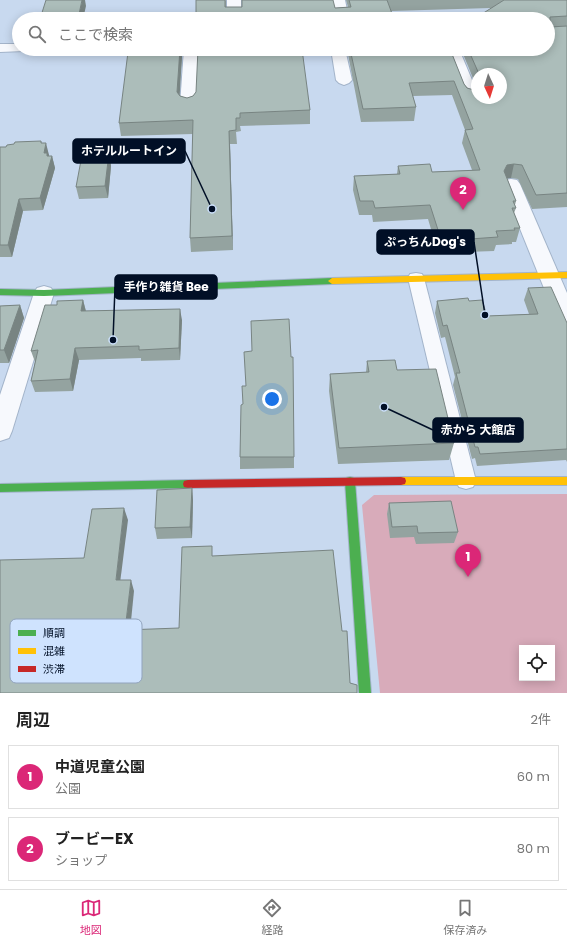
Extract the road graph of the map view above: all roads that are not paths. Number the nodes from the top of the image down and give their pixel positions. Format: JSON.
{"nodes":[{"id":1,"x":234,"y":0,"type":"edge"},
{"id":2,"x":338,"y":0,"type":"edge"},
{"id":3,"x":234,"y":12,"type":"edge"},
{"id":4,"x":341,"y":12,"type":"edge"},
{"id":5,"x":0,"y":48,"type":"edge"},
{"id":6,"x":12,"y":48,"type":"edge"},
{"id":7,"x":190,"y":56,"type":"edge"},
{"id":8,"x":339,"y":56,"type":"edge"},
{"id":9,"x":455,"y":56,"type":"edge"},
{"id":10,"x":344,"y":80,"type":"dead end"},
{"id":11,"x":471,"y":96,"type":"edge"},
{"id":12,"x":188,"y":105,"type":"edge"},
{"id":13,"x":511,"y":184,"type":"edge"},
{"id":14,"x":558,"y":275,"type":"edge"},
{"id":15,"x":416,"y":278,"type":"junction"},
{"id":16,"x":0,"y":292,"type":"edge"},
{"id":17,"x":44,"y":293,"type":"junction"},
{"id":18,"x":567,"y":318,"type":"edge"},
{"id":19,"x":0,"y":431,"type":"edge"},
{"id":20,"x":350,"y":481,"type":"junction"},
{"id":21,"x":466,"y":481,"type":"junction"},
{"id":22,"x":567,"y":481,"type":"edge"},
{"id":23,"x":0,"y":488,"type":"edge"},
{"id":24,"x":365,"y":693,"type":"edge"}],
"edges":[{"from":1,"to":3,"type":"street"},
{"from":2,"to":4,"type":"street"},
{"from":5,"to":6,"type":"street"},
{"from":7,"to":12,"type":"street"},
{"from":8,"to":10,"type":"street"},
{"from":9,"to":11,"type":"street"},
{"from":13,"to":14,"type":"street"},
{"from":14,"to":15,"type":"street"},
{"from":14,"to":18,"type":"street"},
{"from":15,"to":17,"type":"street"},
{"from":15,"to":21,"type":"lane"},
{"from":16,"to":17,"type":"street"},
{"from":17,"to":19,"type":"street"},
{"from":20,"to":21,"type":"street"},
{"from":20,"to":23,"type":"street"},
{"from":20,"to":24,"type":"street"},
{"from":21,"to":22,"type":"street"}]}
